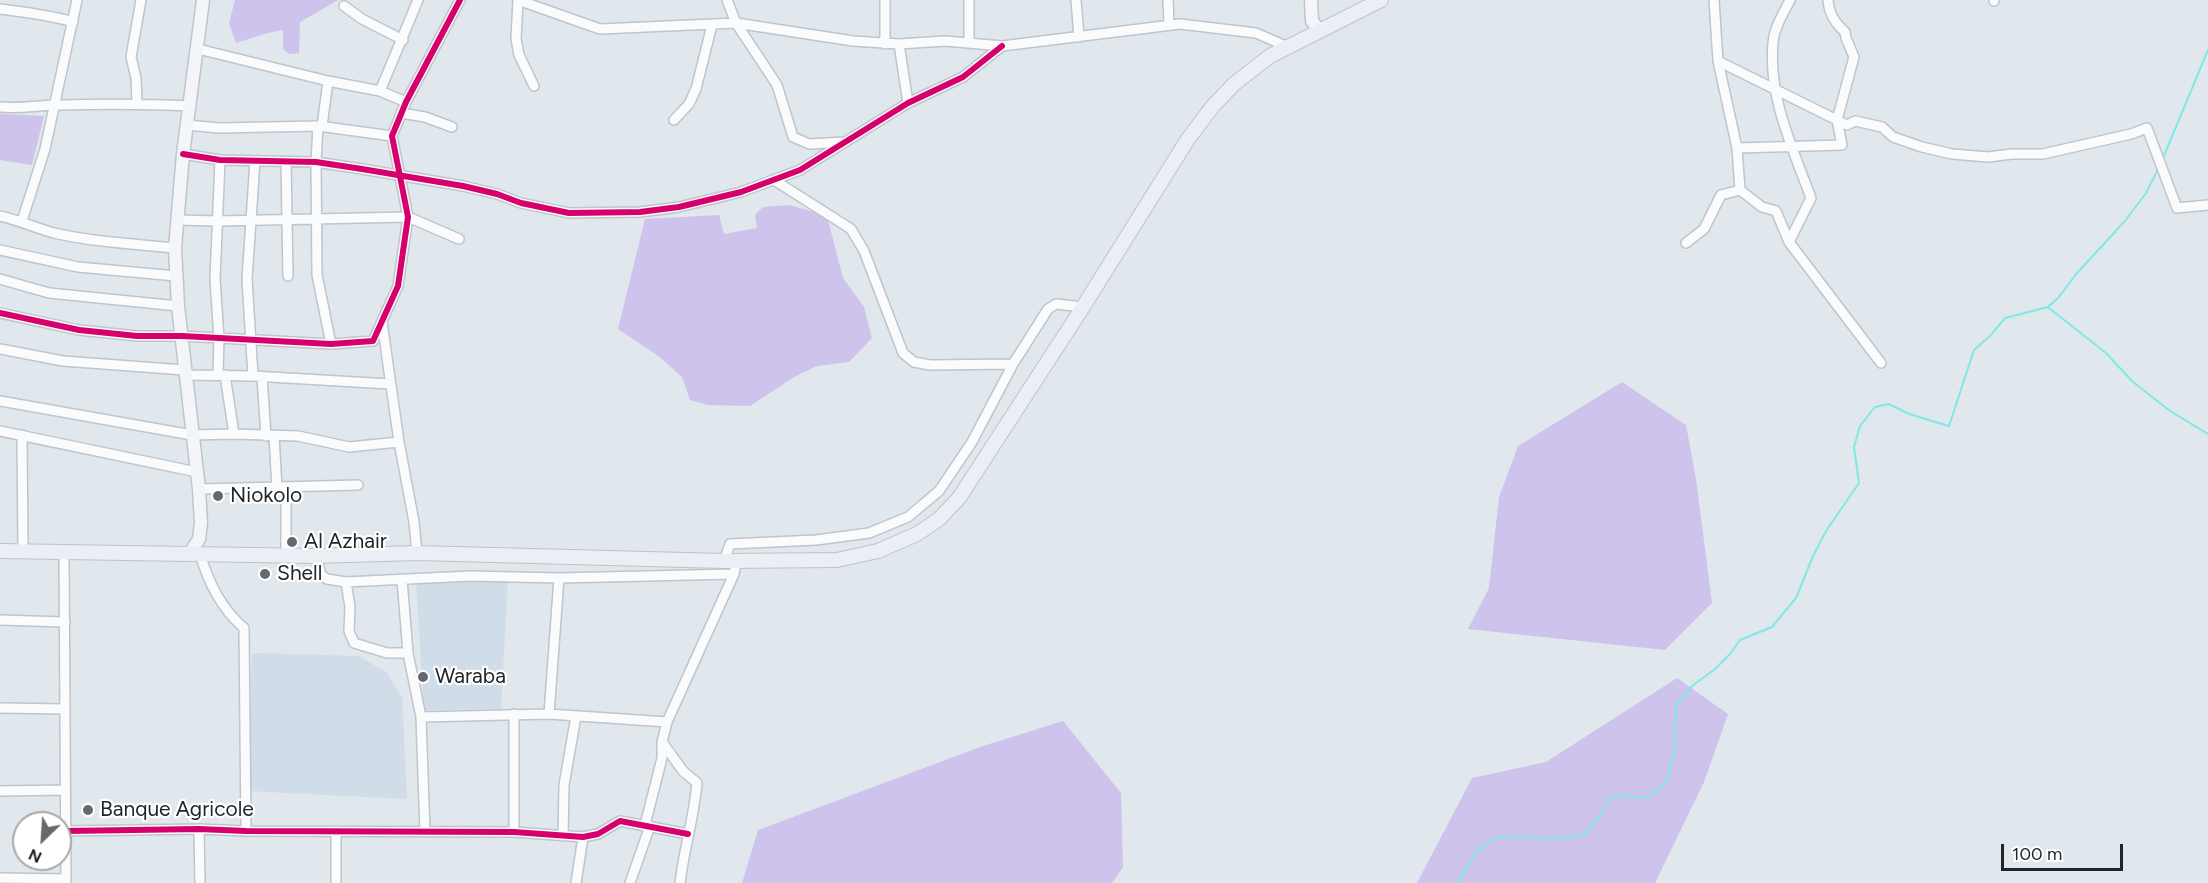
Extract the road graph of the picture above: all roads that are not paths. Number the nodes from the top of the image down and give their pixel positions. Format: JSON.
{"nodes":[{"id":1,"x":77,"y":0,"type":"edge"},
{"id":2,"x":141,"y":0,"type":"edge"},
{"id":3,"x":203,"y":0,"type":"edge"},
{"id":4,"x":418,"y":0,"type":"edge"},
{"id":5,"x":460,"y":0,"type":"edge"},
{"id":6,"x":518,"y":0,"type":"edge"},
{"id":7,"x":727,"y":0,"type":"edge"},
{"id":8,"x":885,"y":0,"type":"edge"},
{"id":9,"x":969,"y":0,"type":"edge"},
{"id":10,"x":1076,"y":0,"type":"edge"},
{"id":11,"x":1168,"y":0,"type":"edge"},
{"id":12,"x":1311,"y":0,"type":"edge"},
{"id":13,"x":1381,"y":0,"type":"edge"},
{"id":14,"x":1714,"y":0,"type":"edge"},
{"id":15,"x":1790,"y":0,"type":"edge"},
{"id":16,"x":1828,"y":0,"type":"edge"},
{"id":17,"x":344,"y":6,"type":"dead end"},
{"id":18,"x":0,"y":9,"type":"edge"},
{"id":19,"x":73,"y":22,"type":"junction"},
{"id":20,"x":736,"y":23,"type":"junction"},
{"id":21,"x":1169,"y":24,"type":"junction"},
{"id":22,"x":712,"y":25,"type":"junction"},
{"id":23,"x":1320,"y":31,"type":"junction"},
{"id":24,"x":1079,"y":37,"type":"junction"},
{"id":25,"x":403,"y":40,"type":"junction"},
{"id":26,"x":969,"y":43,"type":"junction"},
{"id":27,"x":885,"y":44,"type":"junction"},
{"id":28,"x":899,"y":45,"type":"junction"},
{"id":29,"x":1002,"y":46,"type":"junction"},
{"id":30,"x":1288,"y":47,"type":"junction"},
{"id":31,"x":198,"y":49,"type":"junction"},
{"id":32,"x":1718,"y":61,"type":"junction"},
{"id":33,"x":328,"y":81,"type":"junction"},
{"id":34,"x":534,"y":86,"type":"dead end"},
{"id":35,"x":1774,"y":88,"type":"junction"},
{"id":36,"x":380,"y":91,"type":"junction"},
{"id":37,"x":406,"y":102,"type":"junction"},
{"id":38,"x":908,"y":103,"type":"junction"},
{"id":39,"x":137,"y":104,"type":"junction"},
{"id":40,"x":54,"y":105,"type":"junction"},
{"id":41,"x":190,"y":106,"type":"junction"},
{"id":42,"x":0,"y":107,"type":"edge"},
{"id":43,"x":401,"y":113,"type":"junction"},
{"id":44,"x":674,"y":120,"type":"dead end"},
{"id":45,"x":1837,"y":120,"type":"junction"},
{"id":46,"x":188,"y":125,"type":"junction"},
{"id":47,"x":320,"y":126,"type":"junction"},
{"id":48,"x":452,"y":127,"type":"dead end"},
{"id":49,"x":392,"y":136,"type":"junction"},
{"id":50,"x":847,"y":141,"type":"junction"},
{"id":51,"x":1792,"y":146,"type":"junction"},
{"id":52,"x":1737,"y":148,"type":"junction"},
{"id":53,"x":183,"y":154,"type":"junction"},
{"id":54,"x":220,"y":159,"type":"junction"},
{"id":55,"x":255,"y":161,"type":"junction"},
{"id":56,"x":286,"y":162,"type":"junction"},
{"id":57,"x":316,"y":162,"type":"junction"},
{"id":58,"x":399,"y":175,"type":"junction"},
{"id":59,"x":774,"y":180,"type":"junction"},
{"id":60,"x":1740,"y":190,"type":"junction"},
{"id":61,"x":2208,"y":205,"type":"edge"},
{"id":62,"x":0,"y":216,"type":"edge"},
{"id":63,"x":408,"y":217,"type":"junction"},
{"id":64,"x":318,"y":218,"type":"junction"},
{"id":65,"x":252,"y":219,"type":"junction"},
{"id":66,"x":287,"y":219,"type":"junction"},
{"id":67,"x":178,"y":220,"type":"junction"},
{"id":68,"x":22,"y":221,"type":"junction"},
{"id":69,"x":218,"y":221,"type":"junction"},
{"id":70,"x":459,"y":239,"type":"dead end"},
{"id":71,"x":1789,"y":242,"type":"junction"},
{"id":72,"x":1686,"y":243,"type":"dead end"},
{"id":73,"x":175,"y":248,"type":"junction"},
{"id":74,"x":0,"y":250,"type":"edge"},
{"id":75,"x":176,"y":276,"type":"junction"},
{"id":76,"x":288,"y":276,"type":"dead end"},
{"id":77,"x":0,"y":279,"type":"edge"},
{"id":78,"x":178,"y":306,"type":"junction"},
{"id":79,"x":1083,"y":307,"type":"junction"},
{"id":80,"x":0,"y":313,"type":"edge"},
{"id":81,"x":382,"y":322,"type":"junction"},
{"id":82,"x":182,"y":336,"type":"junction"},
{"id":83,"x":219,"y":338,"type":"junction"},
{"id":84,"x":251,"y":339,"type":"junction"},
{"id":85,"x":331,"y":344,"type":"junction"},
{"id":86,"x":0,"y":350,"type":"edge"},
{"id":87,"x":1013,"y":363,"type":"junction"},
{"id":88,"x":1881,"y":363,"type":"dead end"},
{"id":89,"x":185,"y":372,"type":"junction"},
{"id":90,"x":221,"y":375,"type":"junction"},
{"id":91,"x":257,"y":377,"type":"junction"},
{"id":92,"x":390,"y":384,"type":"junction"},
{"id":93,"x":0,"y":401,"type":"edge"},
{"id":94,"x":0,"y":431,"type":"edge"},
{"id":95,"x":234,"y":434,"type":"junction"},
{"id":96,"x":22,"y":435,"type":"junction"},
{"id":97,"x":192,"y":435,"type":"junction"},
{"id":98,"x":270,"y":436,"type":"junction"},
{"id":99,"x":399,"y":442,"type":"junction"},
{"id":100,"x":197,"y":472,"type":"junction"},
{"id":101,"x":358,"y":485,"type":"dead end"},
{"id":102,"x":281,"y":488,"type":"junction"},
{"id":103,"x":199,"y":489,"type":"junction"},
{"id":104,"x":201,"y":523,"type":"junction"},
{"id":105,"x":0,"y":551,"type":"edge"},
{"id":106,"x":23,"y":552,"type":"junction"},
{"id":107,"x":64,"y":552,"type":"junction"},
{"id":108,"x":195,"y":553,"type":"junction"},
{"id":109,"x":417,"y":553,"type":"junction"},
{"id":110,"x":217,"y":554,"type":"junction"},
{"id":111,"x":286,"y":555,"type":"junction"},
{"id":112,"x":316,"y":556,"type":"junction"},
{"id":113,"x":731,"y":565,"type":"junction"},
{"id":114,"x":559,"y":578,"type":"junction"},
{"id":115,"x":402,"y":580,"type":"junction"},
{"id":116,"x":346,"y":582,"type":"junction"},
{"id":117,"x":0,"y":620,"type":"edge"},
{"id":118,"x":65,"y":622,"type":"junction"},
{"id":119,"x":408,"y":653,"type":"junction"},
{"id":120,"x":0,"y":708,"type":"edge"},
{"id":121,"x":65,"y":709,"type":"junction"},
{"id":122,"x":514,"y":714,"type":"junction"},
{"id":123,"x":549,"y":714,"type":"junction"},
{"id":124,"x":576,"y":716,"type":"junction"},
{"id":125,"x":421,"y":717,"type":"junction"},
{"id":126,"x":667,"y":722,"type":"junction"},
{"id":127,"x":662,"y":742,"type":"junction"},
{"id":128,"x":0,"y":790,"type":"edge"},
{"id":129,"x":65,"y":790,"type":"junction"},
{"id":130,"x":66,"y":811,"type":"edge"},
{"id":131,"x":647,"y":825,"type":"junction"},
{"id":132,"x":199,"y":829,"type":"junction"},
{"id":133,"x":72,"y":831,"type":"edge"},
{"id":134,"x":246,"y":831,"type":"junction"},
{"id":135,"x":336,"y":831,"type":"junction"},
{"id":136,"x":425,"y":832,"type":"junction"},
{"id":137,"x":513,"y":832,"type":"junction"},
{"id":138,"x":688,"y":834,"type":"junction"},
{"id":139,"x":563,"y":836,"type":"junction"},
{"id":140,"x":583,"y":837,"type":"junction"},
{"id":141,"x":0,"y":878,"type":"edge"},
{"id":142,"x":66,"y":881,"type":"edge"},
{"id":143,"x":200,"y":883,"type":"edge"},
{"id":144,"x":336,"y":883,"type":"edge"},
{"id":145,"x":576,"y":883,"type":"edge"},
{"id":146,"x":630,"y":883,"type":"edge"},
{"id":147,"x":680,"y":883,"type":"edge"}],
"edges":[{"from":1,"to":19,"type":"street"},
{"from":2,"to":39,"type":"street"},
{"from":3,"to":31,"type":"street"},
{"from":4,"to":25,"type":"street"},
{"from":5,"to":37,"type":"street"},
{"from":6,"to":22,"type":"street"},
{"from":6,"to":34,"type":"street"},
{"from":7,"to":20,"type":"street"},
{"from":8,"to":27,"type":"street"},
{"from":9,"to":26,"type":"street"},
{"from":10,"to":24,"type":"street"},
{"from":11,"to":21,"type":"street"},
{"from":12,"to":23,"type":"street"},
{"from":13,"to":23,"type":"main road"},
{"from":14,"to":32,"type":"street"},
{"from":15,"to":35,"type":"street"},
{"from":16,"to":45,"type":"street"},
{"from":17,"to":25,"type":"street"},
{"from":18,"to":19,"type":"street"},
{"from":19,"to":40,"type":"street"},
{"from":20,"to":22,"type":"street"},
{"from":20,"to":27,"type":"street"},
{"from":20,"to":50,"type":"street"},
{"from":21,"to":24,"type":"street"},
{"from":21,"to":30,"type":"street"},
{"from":22,"to":44,"type":"street"},
{"from":23,"to":30,"type":"main road"},
{"from":24,"to":29,"type":"street"},
{"from":25,"to":36,"type":"street"},
{"from":26,"to":28,"type":"street"},
{"from":26,"to":29,"type":"street"},
{"from":27,"to":28,"type":"street"},
{"from":28,"to":38,"type":"street"},
{"from":29,"to":38,"type":"street"},
{"from":30,"to":79,"type":"main road"},
{"from":31,"to":33,"type":"street"},
{"from":31,"to":41,"type":"street"},
{"from":32,"to":35,"type":"street"},
{"from":32,"to":52,"type":"street"},
{"from":33,"to":36,"type":"street"},
{"from":33,"to":47,"type":"street"},
{"from":35,"to":45,"type":"street"},
{"from":35,"to":51,"type":"street"},
{"from":36,"to":37,"type":"street"},
{"from":37,"to":43,"type":"street"},
{"from":38,"to":50,"type":"street"},
{"from":39,"to":40,"type":"street"},
{"from":39,"to":41,"type":"street"},
{"from":40,"to":42,"type":"street"},
{"from":40,"to":68,"type":"street"},
{"from":41,"to":46,"type":"street"},
{"from":43,"to":48,"type":"street"},
{"from":43,"to":49,"type":"street"},
{"from":45,"to":51,"type":"street"},
{"from":45,"to":61,"type":"street"},
{"from":46,"to":47,"type":"street"},
{"from":46,"to":53,"type":"street"},
{"from":47,"to":49,"type":"street"},
{"from":47,"to":57,"type":"street"},
{"from":49,"to":58,"type":"street"},
{"from":50,"to":59,"type":"street"},
{"from":51,"to":52,"type":"street"},
{"from":51,"to":71,"type":"street"},
{"from":52,"to":60,"type":"street"},
{"from":53,"to":54,"type":"street"},
{"from":53,"to":67,"type":"street"},
{"from":54,"to":55,"type":"street"},
{"from":54,"to":69,"type":"street"},
{"from":55,"to":56,"type":"street"},
{"from":55,"to":65,"type":"street"},
{"from":56,"to":57,"type":"street"},
{"from":56,"to":66,"type":"street"},
{"from":57,"to":58,"type":"street"},
{"from":57,"to":64,"type":"street"},
{"from":58,"to":59,"type":"street"},
{"from":58,"to":63,"type":"street"},
{"from":59,"to":87,"type":"street"},
{"from":60,"to":71,"type":"street"},
{"from":60,"to":72,"type":"street"},
{"from":62,"to":68,"type":"street"},
{"from":63,"to":64,"type":"street"},
{"from":63,"to":70,"type":"street"},
{"from":63,"to":81,"type":"street"},
{"from":64,"to":66,"type":"street"},
{"from":64,"to":85,"type":"street"},
{"from":65,"to":66,"type":"street"},
{"from":65,"to":69,"type":"street"},
{"from":65,"to":84,"type":"street"},
{"from":66,"to":76,"type":"street"},
{"from":67,"to":69,"type":"street"},
{"from":67,"to":73,"type":"street"},
{"from":68,"to":73,"type":"street"},
{"from":69,"to":83,"type":"street"},
{"from":71,"to":88,"type":"street"},
{"from":73,"to":75,"type":"street"},
{"from":74,"to":75,"type":"street"},
{"from":75,"to":78,"type":"street"},
{"from":77,"to":78,"type":"street"},
{"from":78,"to":82,"type":"street"},
{"from":79,"to":87,"type":"street"},
{"from":79,"to":113,"type":"main road"},
{"from":80,"to":82,"type":"street"},
{"from":81,"to":85,"type":"street"},
{"from":81,"to":92,"type":"street"},
{"from":82,"to":83,"type":"street"},
{"from":82,"to":89,"type":"street"},
{"from":83,"to":84,"type":"street"},
{"from":83,"to":90,"type":"street"},
{"from":84,"to":85,"type":"street"},
{"from":84,"to":91,"type":"street"},
{"from":86,"to":89,"type":"street"},
{"from":87,"to":113,"type":"street"},
{"from":89,"to":90,"type":"street"},
{"from":89,"to":97,"type":"street"},
{"from":90,"to":91,"type":"street"},
{"from":90,"to":95,"type":"street"},
{"from":91,"to":92,"type":"street"},
{"from":91,"to":98,"type":"street"},
{"from":92,"to":99,"type":"street"},
{"from":93,"to":97,"type":"street"},
{"from":94,"to":96,"type":"street"},
{"from":95,"to":97,"type":"street"},
{"from":95,"to":98,"type":"street"},
{"from":96,"to":100,"type":"street"},
{"from":96,"to":106,"type":"street"},
{"from":97,"to":100,"type":"street"},
{"from":98,"to":99,"type":"street"},
{"from":98,"to":102,"type":"street"},
{"from":99,"to":109,"type":"street"},
{"from":100,"to":103,"type":"street"},
{"from":101,"to":102,"type":"street"},
{"from":102,"to":103,"type":"street"},
{"from":102,"to":111,"type":"street"},
{"from":103,"to":104,"type":"street"},
{"from":104,"to":108,"type":"street"},
{"from":104,"to":110,"type":"street"},
{"from":105,"to":106,"type":"main road"},
{"from":106,"to":107,"type":"main road"},
{"from":107,"to":108,"type":"main road"},
{"from":107,"to":118,"type":"street"},
{"from":108,"to":110,"type":"main road"},
{"from":108,"to":134,"type":"street"},
{"from":109,"to":112,"type":"main road"},
{"from":109,"to":113,"type":"main road"},
{"from":110,"to":111,"type":"main road"},
{"from":111,"to":112,"type":"main road"},
{"from":112,"to":116,"type":"street"},
{"from":113,"to":114,"type":"street"},
{"from":113,"to":126,"type":"street"},
{"from":114,"to":115,"type":"street"},
{"from":114,"to":123,"type":"street"},
{"from":115,"to":116,"type":"street"},
{"from":115,"to":119,"type":"street"},
{"from":116,"to":119,"type":"street"},
{"from":117,"to":118,"type":"street"},
{"from":118,"to":121,"type":"street"},
{"from":119,"to":125,"type":"street"},
{"from":120,"to":121,"type":"street"},
{"from":121,"to":129,"type":"street"},
{"from":122,"to":123,"type":"street"},
{"from":122,"to":125,"type":"street"},
{"from":122,"to":137,"type":"street"},
{"from":123,"to":124,"type":"street"},
{"from":124,"to":126,"type":"street"},
{"from":124,"to":139,"type":"street"},
{"from":125,"to":136,"type":"street"},
{"from":126,"to":127,"type":"street"},
{"from":127,"to":131,"type":"street"},
{"from":127,"to":138,"type":"street"},
{"from":128,"to":129,"type":"street"},
{"from":129,"to":130,"type":"street"},
{"from":131,"to":138,"type":"street"},
{"from":131,"to":140,"type":"street"},
{"from":131,"to":146,"type":"street"},
{"from":132,"to":133,"type":"street"},
{"from":132,"to":134,"type":"street"},
{"from":132,"to":143,"type":"street"},
{"from":134,"to":135,"type":"street"},
{"from":135,"to":136,"type":"street"},
{"from":135,"to":144,"type":"street"},
{"from":136,"to":137,"type":"street"},
{"from":137,"to":139,"type":"street"},
{"from":138,"to":147,"type":"street"},
{"from":139,"to":140,"type":"street"},
{"from":140,"to":145,"type":"street"},
{"from":141,"to":142,"type":"street"}]}
